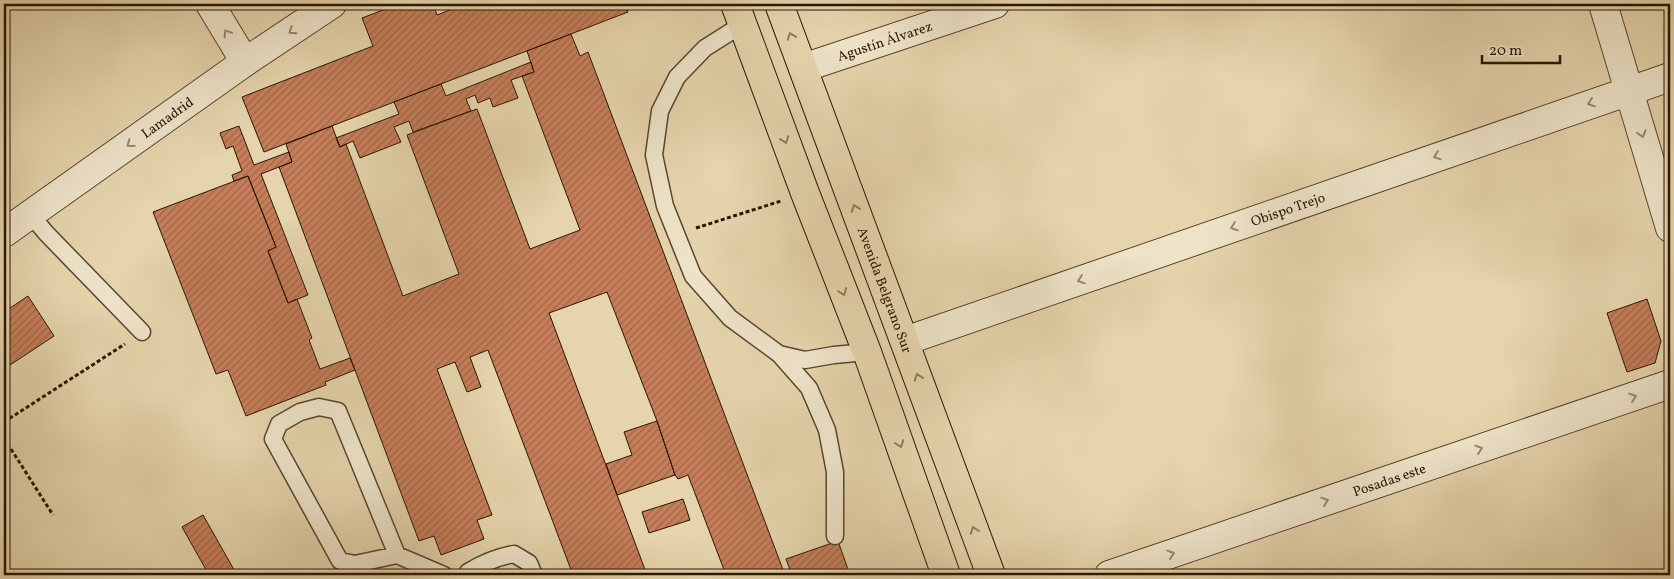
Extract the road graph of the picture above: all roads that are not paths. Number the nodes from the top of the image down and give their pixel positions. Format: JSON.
{"nodes":[{"id":1,"x":210,"y":4,"type":"edge"},
{"id":2,"x":332,"y":4,"type":"edge"},
{"id":3,"x":779,"y":4,"type":"edge"},
{"id":4,"x":995,"y":4,"type":"edge"},
{"id":5,"x":1602,"y":4,"type":"edge"},
{"id":6,"x":739,"y":14,"type":"edge"},
{"id":7,"x":245,"y":62,"type":"junction"},
{"id":8,"x":803,"y":68,"type":"junction"},
{"id":9,"x":1670,"y":77,"type":"edge"},
{"id":10,"x":1628,"y":90,"type":"junction"},
{"id":11,"x":31,"y":215,"type":"junction"},
{"id":12,"x":1670,"y":228,"type":"edge"},
{"id":13,"x":4,"y":233,"type":"edge"},
{"id":14,"x":142,"y":332,"type":"road end"},
{"id":15,"x":904,"y":341,"type":"junction"},
{"id":16,"x":867,"y":352,"type":"junction"},
{"id":17,"x":779,"y":354,"type":"junction"},
{"id":18,"x":1670,"y":384,"type":"edge"},
{"id":19,"x":835,"y":536,"type":"dead end"},
{"id":20,"x":397,"y":555,"type":"junction"},
{"id":21,"x":444,"y":575,"type":"edge"},
{"id":22,"x":467,"y":575,"type":"edge"},
{"id":23,"x":534,"y":575,"type":"edge"},
{"id":24,"x":946,"y":575,"type":"edge"},
{"id":25,"x":991,"y":575,"type":"edge"},
{"id":26,"x":1109,"y":575,"type":"edge"}],
"edges":[{"from":7,"to":1,"type":"street","one_way":true},
{"from":2,"to":7,"type":"street","name":"Lamadrid","one_way":true},
{"from":8,"to":3,"type":"highway","name":"Avenida Belgrano Sur","one_way":true},
{"from":4,"to":8,"type":"street","name":"Agustín Álvarez"},
{"from":5,"to":10,"type":"street"},
{"from":6,"to":16,"type":"highway","one_way":true},
{"from":6,"to":17,"type":"lane"},
{"from":7,"to":11,"type":"street","name":"Lamadrid","one_way":true},
{"from":15,"to":8,"type":"highway","name":"Avenida Belgrano Sur","one_way":true},
{"from":9,"to":10,"type":"street","name":"Obispo Trejo"},
{"from":10,"to":12,"type":"street","one_way":true},
{"from":10,"to":15,"type":"street","name":"Obispo Trejo","one_way":true},
{"from":11,"to":13,"type":"street","name":"Lamadrid"},
{"from":11,"to":14,"type":"lane"},
{"from":25,"to":15,"type":"highway","name":"Avenida Belgrano Sur","one_way":true},
{"from":16,"to":17,"type":"lane"},
{"from":16,"to":24,"type":"highway","one_way":true},
{"from":17,"to":19,"type":"lane"},
{"from":26,"to":18,"type":"street","name":"Posadas este","one_way":true},
{"from":20,"to":20,"type":"lane"},
{"from":20,"to":21,"type":"lane"},
{"from":22,"to":23,"type":"lane"}]}
